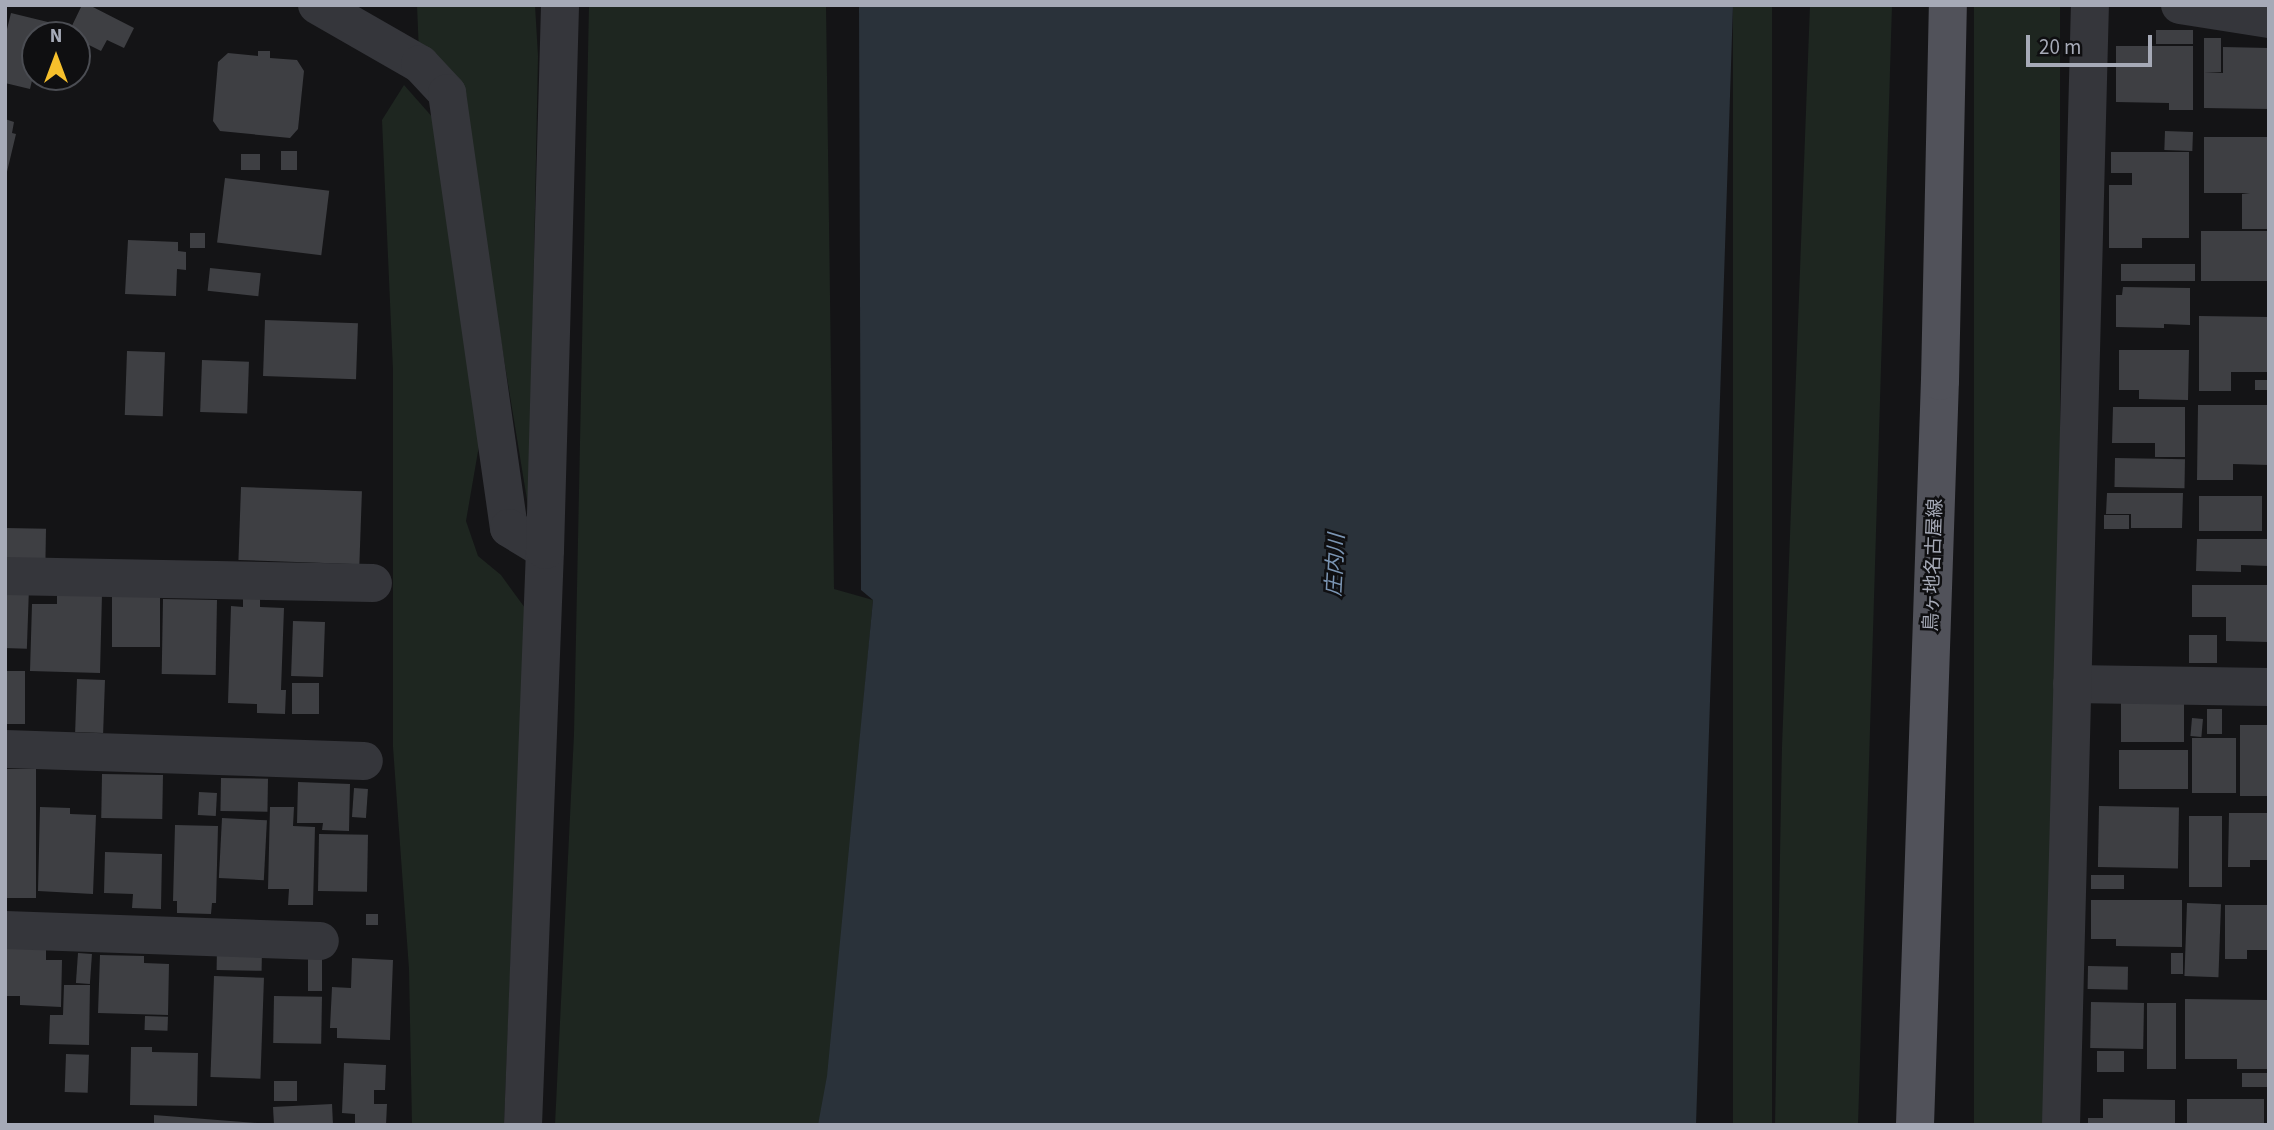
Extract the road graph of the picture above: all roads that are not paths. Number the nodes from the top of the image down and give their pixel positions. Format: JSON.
{"nodes":[{"id":1,"x":317,"y":5,"type":"edge"},
{"id":2,"x":559,"y":5,"type":"edge"},
{"id":3,"x":1948,"y":5,"type":"edge"},
{"id":4,"x":2090,"y":5,"type":"edge"},
{"id":5,"x":2180,"y":5,"type":"edge"},
{"id":6,"x":2269,"y":19,"type":"edge"},
{"id":7,"x":545,"y":550,"type":"junction"},
{"id":8,"x":5,"y":576,"type":"edge"},
{"id":9,"x":373,"y":583,"type":"dead end"},
{"id":10,"x":2072,"y":684,"type":"junction"},
{"id":11,"x":2269,"y":687,"type":"edge"},
{"id":12,"x":5,"y":749,"type":"edge"},
{"id":13,"x":363,"y":761,"type":"dead end"},
{"id":14,"x":5,"y":930,"type":"edge"},
{"id":15,"x":320,"y":941,"type":"dead end"},
{"id":16,"x":523,"y":1125,"type":"edge"},
{"id":17,"x":1915,"y":1125,"type":"edge"},
{"id":18,"x":2061,"y":1125,"type":"edge"}],
"edges":[{"from":1,"to":7,"type":"street"},
{"from":2,"to":7,"type":"street"},
{"from":3,"to":17,"type":"main road","name":"鳥ヶ地名古屋線"},
{"from":4,"to":10,"type":"street"},
{"from":5,"to":6,"type":"street"},
{"from":7,"to":16,"type":"street"},
{"from":8,"to":9,"type":"street"},
{"from":10,"to":11,"type":"street"},
{"from":10,"to":18,"type":"street"},
{"from":12,"to":13,"type":"street"},
{"from":14,"to":15,"type":"street"}]}
